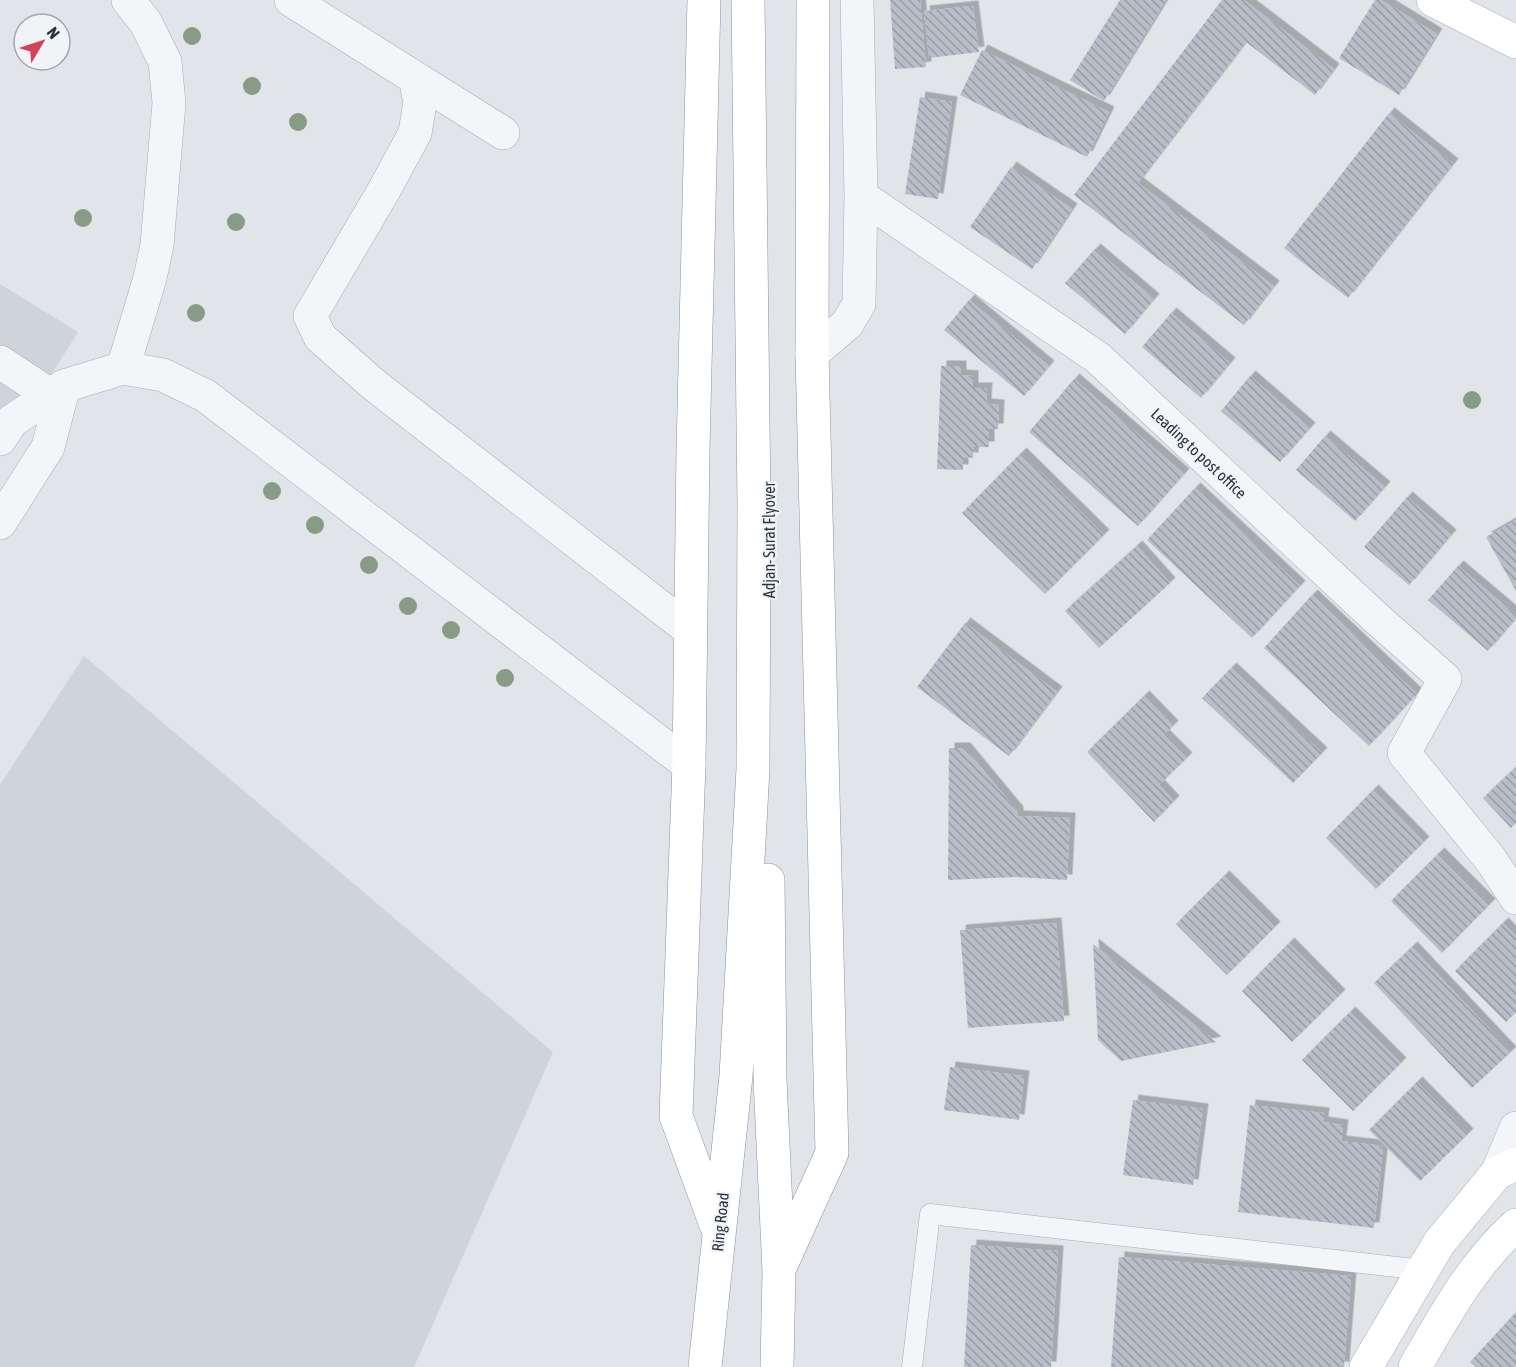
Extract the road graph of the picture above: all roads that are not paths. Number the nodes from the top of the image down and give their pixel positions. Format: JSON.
{"nodes":[{"id":1,"x":128,"y":0,"type":"edge"},
{"id":2,"x":291,"y":0,"type":"edge"},
{"id":3,"x":704,"y":0,"type":"edge"},
{"id":4,"x":748,"y":0,"type":"edge"},
{"id":5,"x":765,"y":0,"type":"edge"},
{"id":6,"x":813,"y":0,"type":"edge"},
{"id":7,"x":858,"y":0,"type":"edge"},
{"id":8,"x":1433,"y":0,"type":"edge"},
{"id":9,"x":1516,"y":42,"type":"edge"},
{"id":10,"x":415,"y":78,"type":"junction"},
{"id":11,"x":503,"y":133,"type":"dead end"},
{"id":12,"x":861,"y":196,"type":"junction"},
{"id":13,"x":812,"y":354,"type":"junction"},
{"id":14,"x":0,"y":362,"type":"edge"},
{"id":15,"x":123,"y":368,"type":"junction"},
{"id":16,"x":57,"y":390,"type":"junction"},
{"id":17,"x":0,"y":439,"type":"edge"},
{"id":18,"x":0,"y":523,"type":"edge"},
{"id":19,"x":690,"y":630,"type":"junction"},
{"id":20,"x":689,"y":765,"type":"junction"},
{"id":21,"x":1516,"y":898,"type":"edge"},
{"id":22,"x":736,"y":1076,"type":"joint"},
{"id":23,"x":1516,"y":1128,"type":"edge"},
{"id":24,"x":1507,"y":1169,"type":"edge"},
{"id":25,"x":1516,"y":1225,"type":"edge"},
{"id":26,"x":719,"y":1232,"type":"junction"},
{"id":27,"x":1423,"y":1270,"type":"junction"},
{"id":28,"x":779,"y":1271,"type":"junction"},
{"id":29,"x":705,"y":1367,"type":"edge"},
{"id":30,"x":777,"y":1367,"type":"edge"},
{"id":31,"x":912,"y":1367,"type":"edge"},
{"id":32,"x":1366,"y":1367,"type":"edge"},
{"id":33,"x":1415,"y":1367,"type":"edge"}],
"edges":[{"from":1,"to":15,"type":"street"},
{"from":2,"to":10,"type":"street"},
{"from":3,"to":19,"type":"main road"},
{"from":4,"to":22,"type":"main road","name":"Adjan- Surat Flyover"},
{"from":5,"to":28,"type":"main road","name":"Adjan- Surat Flyover"},
{"from":6,"to":13,"type":"main road"},
{"from":7,"to":12,"type":"street"},
{"from":8,"to":9,"type":"main road"},
{"from":10,"to":11,"type":"street"},
{"from":10,"to":19,"type":"street"},
{"from":12,"to":13,"type":"street"},
{"from":12,"to":21,"type":"street","name":"Leading to post office"},
{"from":13,"to":28,"type":"main road"},
{"from":14,"to":16,"type":"street"},
{"from":15,"to":16,"type":"street"},
{"from":15,"to":20,"type":"street"},
{"from":16,"to":17,"type":"street"},
{"from":16,"to":18,"type":"street"},
{"from":19,"to":20,"type":"main road"},
{"from":20,"to":26,"type":"main road"},
{"from":22,"to":26,"type":"main road","name":"Ring Road"},
{"from":23,"to":24,"type":"street"},
{"from":24,"to":27,"type":"main road"},
{"from":25,"to":33,"type":"main road"},
{"from":26,"to":29,"type":"main road","name":"Ring Road"},
{"from":27,"to":31,"type":"lane"},
{"from":27,"to":32,"type":"main road"},
{"from":28,"to":30,"type":"main road"}]}
